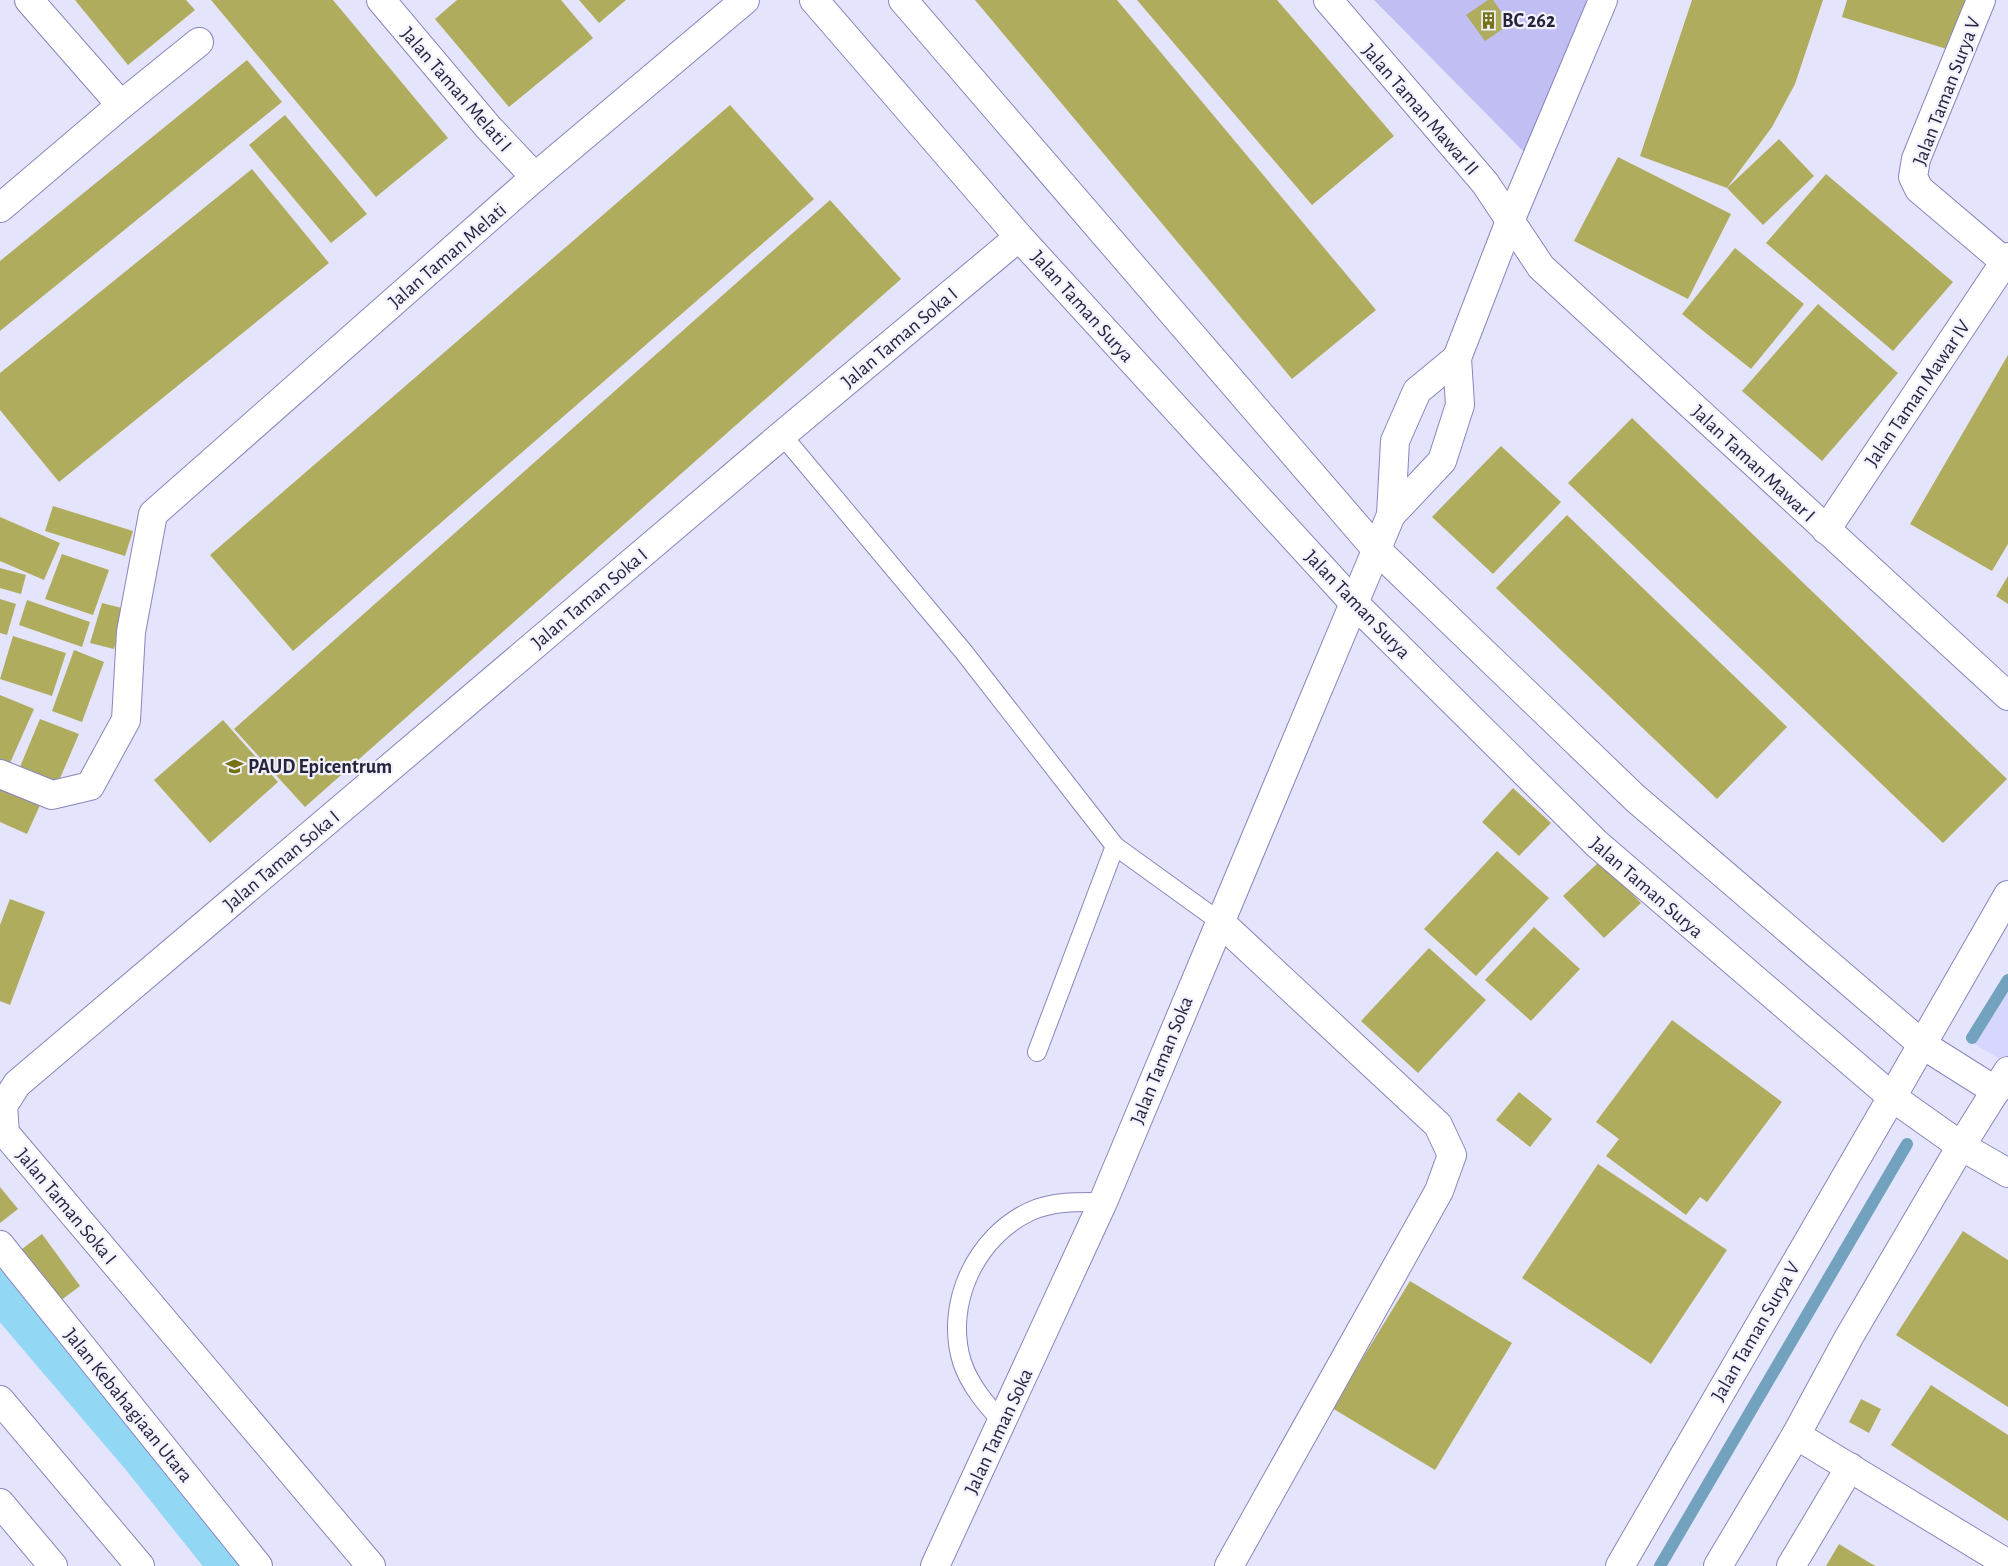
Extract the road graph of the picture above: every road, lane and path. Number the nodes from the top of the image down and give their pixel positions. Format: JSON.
{"nodes":[{"id":1,"x":29,"y":0,"type":"edge"},
{"id":2,"x":381,"y":0,"type":"edge"},
{"id":3,"x":745,"y":0,"type":"edge"},
{"id":4,"x":814,"y":0,"type":"edge"},
{"id":5,"x":903,"y":0,"type":"edge"},
{"id":6,"x":1328,"y":0,"type":"edge"},
{"id":7,"x":1603,"y":0,"type":"edge"},
{"id":8,"x":1981,"y":0,"type":"edge"},
{"id":9,"x":199,"y":42,"type":"dead end"},
{"id":10,"x":121,"y":104,"type":"junction"},
{"id":11,"x":535,"y":177,"type":"junction"},
{"id":12,"x":3,"y":197,"type":"edge"},
{"id":13,"x":1510,"y":221,"type":"junction"},
{"id":14,"x":1019,"y":237,"type":"junction"},
{"id":15,"x":2006,"y":260,"type":"edge"},
{"id":16,"x":1457,"y":358,"type":"junction"},
{"id":17,"x":782,"y":435,"type":"junction"},
{"id":18,"x":1391,"y":514,"type":"junction"},
{"id":19,"x":1826,"y":530,"type":"junction"},
{"id":20,"x":1376,"y":549,"type":"junction"},
{"id":21,"x":1354,"y":603,"type":"junction"},
{"id":22,"x":2008,"y":696,"type":"edge"},
{"id":23,"x":0,"y":774,"type":"edge"},
{"id":24,"x":1115,"y":846,"type":"junction"},
{"id":25,"x":2008,"y":896,"type":"edge"},
{"id":26,"x":1219,"y":921,"type":"junction"},
{"id":27,"x":1924,"y":1045,"type":"junction"},
{"id":28,"x":1037,"y":1052,"type":"dead end"},
{"id":29,"x":2004,"y":1087,"type":"edge"},
{"id":30,"x":1892,"y":1097,"type":"junction"},
{"id":31,"x":1961,"y":1146,"type":"junction"},
{"id":32,"x":2008,"y":1173,"type":"edge"},
{"id":33,"x":1102,"y":1202,"type":"junction"},
{"id":34,"x":0,"y":1245,"type":"edge"},
{"id":35,"x":0,"y":1400,"type":"edge"},
{"id":36,"x":1002,"y":1422,"type":"junction"},
{"id":37,"x":1796,"y":1435,"type":"junction"},
{"id":38,"x":1850,"y":1468,"type":"junction"},
{"id":39,"x":0,"y":1503,"type":"edge"},
{"id":40,"x":2008,"y":1564,"type":"edge"},
{"id":41,"x":53,"y":1566,"type":"edge"},
{"id":42,"x":140,"y":1566,"type":"edge"},
{"id":43,"x":258,"y":1566,"type":"edge"},
{"id":44,"x":371,"y":1566,"type":"edge"},
{"id":45,"x":935,"y":1566,"type":"edge"},
{"id":46,"x":1229,"y":1566,"type":"edge"},
{"id":47,"x":1620,"y":1566,"type":"edge"},
{"id":48,"x":1718,"y":1566,"type":"edge"},
{"id":49,"x":1791,"y":1566,"type":"edge"}],
"edges":[{"from":1,"to":10,"type":"street"},
{"from":2,"to":11,"type":"street","name":"Jalan Taman Melati I"},
{"from":3,"to":11,"type":"street","name":"Jalan Taman Melati"},
{"from":4,"to":14,"type":"street","name":"Jalan Taman Surya"},
{"from":5,"to":20,"type":"street"},
{"from":6,"to":13,"type":"street","name":"Jalan Taman Mawar II"},
{"from":7,"to":13,"type":"street"},
{"from":8,"to":15,"type":"street","name":"Jalan Taman Surya V"},
{"from":9,"to":10,"type":"street"},
{"from":10,"to":12,"type":"street"},
{"from":11,"to":23,"type":"street","name":"Jalan Taman Melati"},
{"from":13,"to":16,"type":"street"},
{"from":13,"to":19,"type":"street","name":"Jalan Taman Mawar I"},
{"from":14,"to":17,"type":"street","name":"Jalan Taman Soka I"},
{"from":14,"to":21,"type":"street","name":"Jalan Taman Surya"},
{"from":15,"to":19,"type":"street","name":"Jalan Taman Mawar IV"},
{"from":16,"to":18,"type":"street"},
{"from":16,"to":18,"type":"street"},
{"from":17,"to":24,"type":"lane"},
{"from":17,"to":44,"type":"street","name":"Jalan Taman Soka I"},
{"from":18,"to":20,"type":"street","name":"Jalan Taman Soka"},
{"from":19,"to":22,"type":"street","name":"Jalan Taman Mawar I"},
{"from":20,"to":21,"type":"street","name":"Jalan Taman Soka"},
{"from":20,"to":27,"type":"street"},
{"from":21,"to":26,"type":"street","name":"Jalan Taman Soka"},
{"from":21,"to":30,"type":"street","name":"Jalan Taman Surya"},
{"from":24,"to":26,"type":"lane"},
{"from":24,"to":28,"type":"lane"},
{"from":25,"to":27,"type":"street","name":"Jalan Taman Surya V"},
{"from":26,"to":33,"type":"street","name":"Jalan Taman Soka"},
{"from":26,"to":46,"type":"street"},
{"from":27,"to":29,"type":"street"},
{"from":27,"to":30,"type":"street","name":"Jalan Taman Surya V"},
{"from":29,"to":31,"type":"street"},
{"from":30,"to":31,"type":"street","name":"Jalan Taman Surya"},
{"from":30,"to":47,"type":"street","name":"Jalan Taman Surya V"},
{"from":31,"to":32,"type":"street","name":"Jalan Taman Surya"},
{"from":31,"to":37,"type":"street"},
{"from":33,"to":36,"type":"street","name":"Jalan Taman Soka"},
{"from":33,"to":36,"type":"lane"},
{"from":34,"to":43,"type":"street","name":"Jalan Kebahagiaan Utara"},
{"from":35,"to":42,"type":"street"},
{"from":36,"to":45,"type":"street","name":"Jalan Taman Soka"},
{"from":37,"to":38,"type":"street"},
{"from":37,"to":48,"type":"street"},
{"from":38,"to":40,"type":"street"},
{"from":38,"to":49,"type":"street"},
{"from":39,"to":41,"type":"street"}]}
